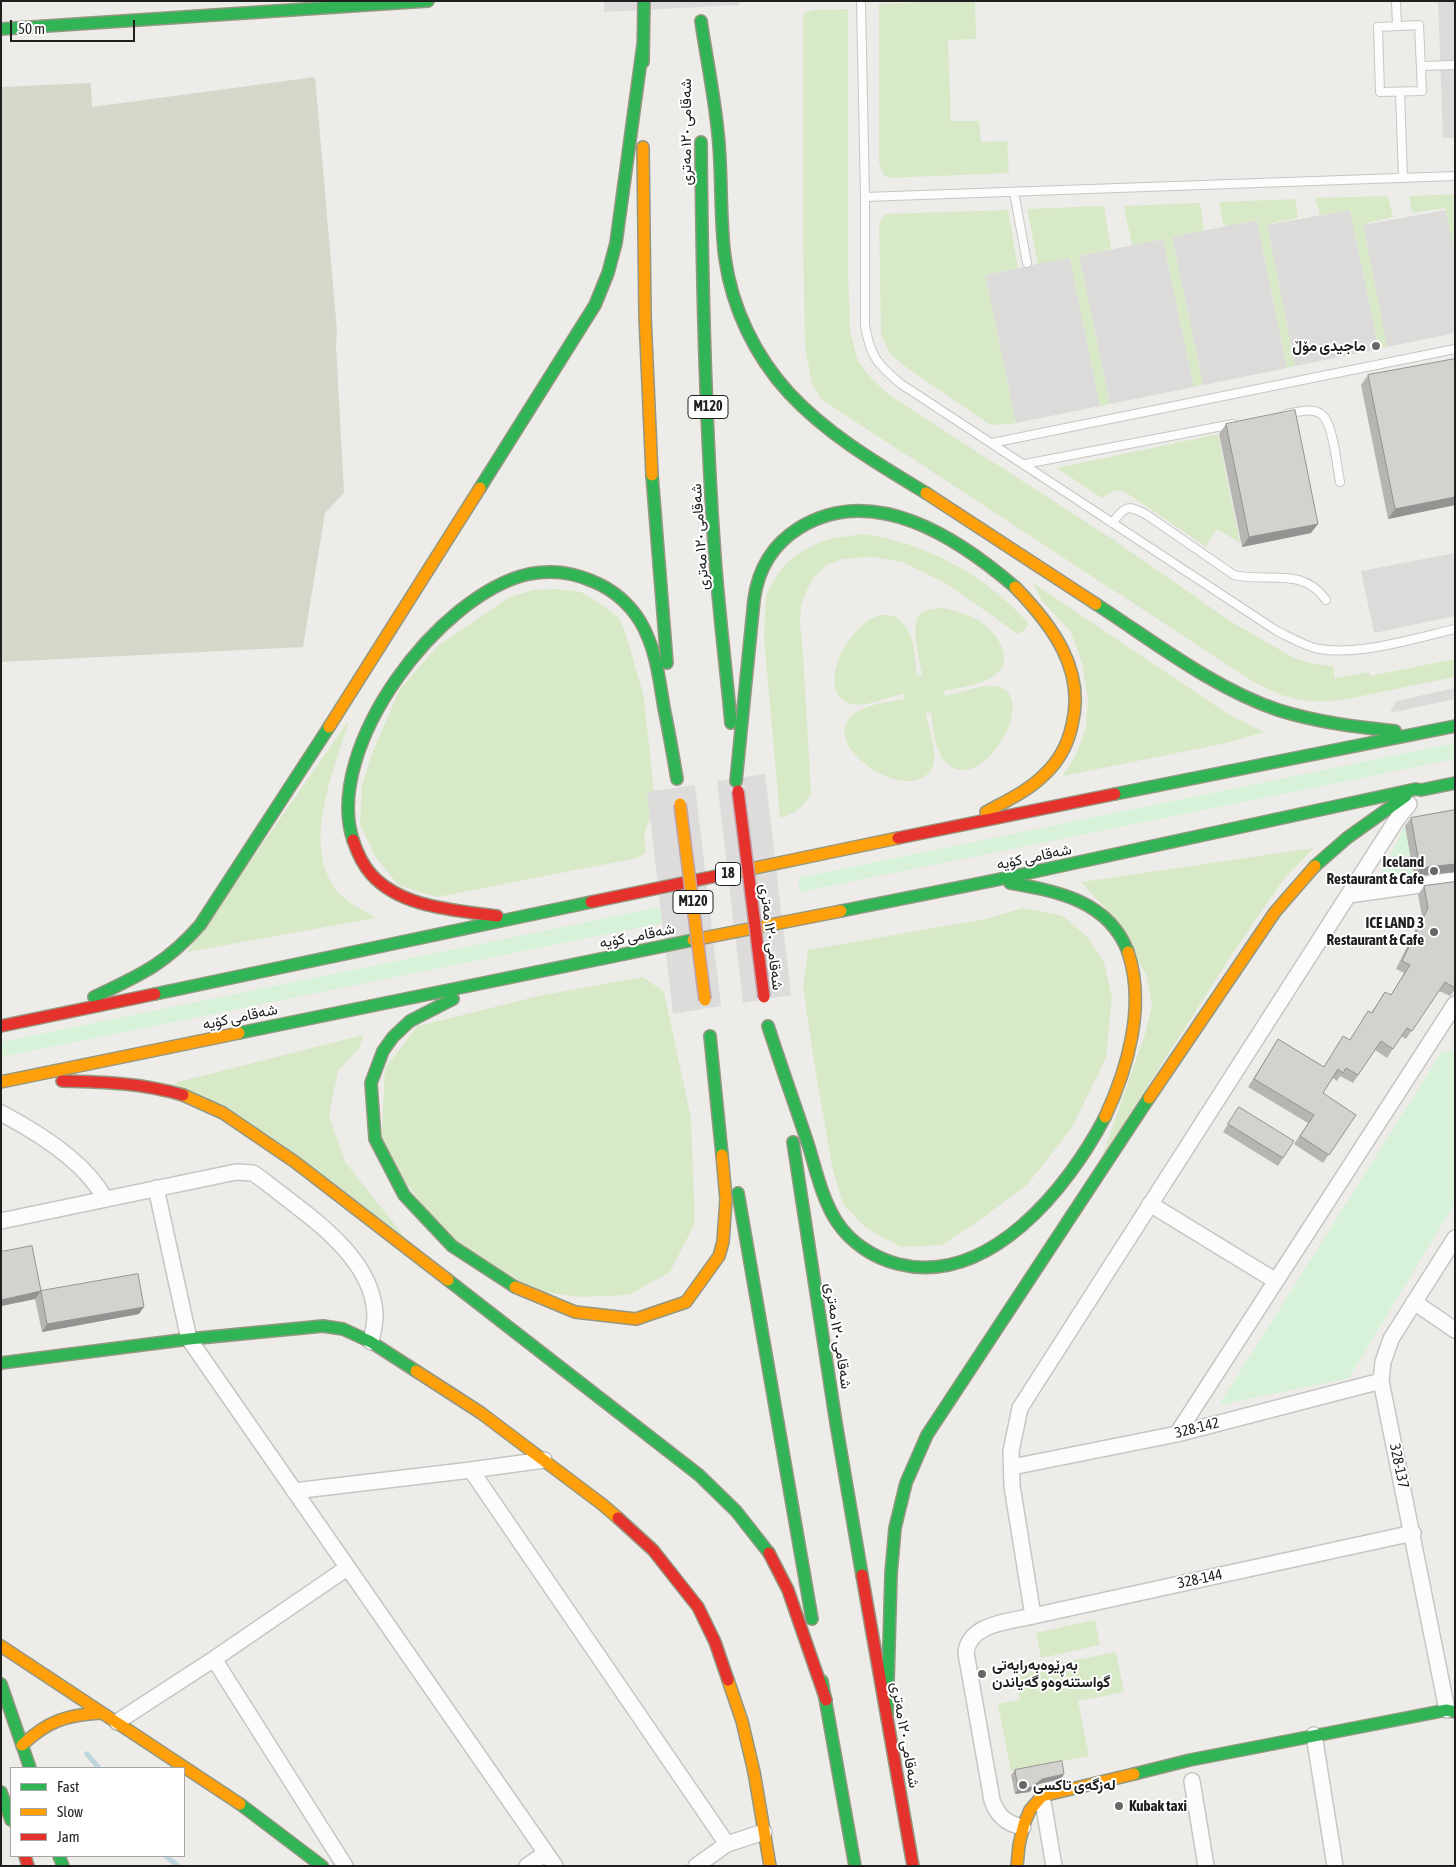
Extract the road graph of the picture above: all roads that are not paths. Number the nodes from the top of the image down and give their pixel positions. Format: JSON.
{"nodes":[{"id":1,"x":428,"y":1,"type":"edge"},
{"id":2,"x":644,"y":1,"type":"edge"},
{"id":3,"x":861,"y":1,"type":"edge"},
{"id":4,"x":1396,"y":1,"type":"edge"},
{"id":5,"x":702,"y":8,"type":"dead end"},
{"id":6,"x":701,"y":21,"type":"junction"},
{"id":7,"x":1397,"y":26,"type":"junction"},
{"id":8,"x":1,"y":29,"type":"edge"},
{"id":9,"x":643,"y":45,"type":"junction"},
{"id":10,"x":1455,"y":65,"type":"edge"},
{"id":11,"x":1421,"y":66,"type":"junction"},
{"id":12,"x":701,"y":90,"type":"dead end"},
{"id":13,"x":1400,"y":92,"type":"junction"},
{"id":14,"x":701,"y":130,"type":"dead end"},
{"id":15,"x":1455,"y":176,"type":"edge"},
{"id":16,"x":1403,"y":178,"type":"junction"},
{"id":17,"x":1014,"y":192,"type":"junction"},
{"id":18,"x":865,"y":197,"type":"junction"},
{"id":19,"x":1028,"y":263,"type":"dead end"},
{"id":20,"x":1455,"y":348,"type":"edge"},
{"id":21,"x":1281,"y":415,"type":"edge"},
{"id":22,"x":1242,"y":422,"type":"edge"},
{"id":23,"x":992,"y":443,"type":"junction"},
{"id":24,"x":1025,"y":464,"type":"junction"},
{"id":25,"x":1340,"y":482,"type":"dead end"},
{"id":26,"x":1112,"y":523,"type":"junction"},
{"id":27,"x":1326,"y":600,"type":"dead end"},
{"id":28,"x":1455,"y":629,"type":"edge"},
{"id":29,"x":1455,"y":726,"type":"edge"},
{"id":30,"x":1426,"y":732,"type":"junction"},
{"id":31,"x":1455,"y":783,"type":"edge"},
{"id":32,"x":737,"y":786,"type":"junction"},
{"id":33,"x":1418,"y":789,"type":"junction"},
{"id":34,"x":679,"y":791,"type":"junction"},
{"id":35,"x":960,"y":825,"type":"junction"},
{"id":36,"x":996,"y":880,"type":"junction"},
{"id":37,"x":1455,"y":880,"type":"edge"},
{"id":38,"x":1349,"y":895,"type":"junction"},
{"id":39,"x":516,"y":919,"type":"junction"},
{"id":40,"x":500,"y":979,"type":"junction"},
{"id":41,"x":705,"y":1004,"type":"dead end"},
{"id":42,"x":1455,"y":1004,"type":"edge"},
{"id":43,"x":766,"y":1011,"type":"junction"},
{"id":44,"x":55,"y":1016,"type":"junction"},
{"id":45,"x":1,"y":1026,"type":"edge"},
{"id":46,"x":1455,"y":1028,"type":"edge"},
{"id":47,"x":1437,"y":1032,"type":"junction"},
{"id":48,"x":13,"y":1080,"type":"junction"},
{"id":49,"x":1,"y":1082,"type":"edge"},
{"id":50,"x":1,"y":1112,"type":"edge"},
{"id":51,"x":156,"y":1188,"type":"junction"},
{"id":52,"x":105,"y":1199,"type":"junction"},
{"id":53,"x":1150,"y":1204,"type":"junction"},
{"id":54,"x":1,"y":1221,"type":"edge"},
{"id":55,"x":1455,"y":1238,"type":"edge"},
{"id":56,"x":1276,"y":1281,"type":"junction"},
{"id":57,"x":1414,"y":1302,"type":"junction"},
{"id":58,"x":1455,"y":1330,"type":"edge"},
{"id":59,"x":189,"y":1339,"type":"junction"},
{"id":60,"x":371,"y":1342,"type":"junction"},
{"id":61,"x":1,"y":1363,"type":"edge"},
{"id":62,"x":1381,"y":1381,"type":"junction"},
{"id":63,"x":1177,"y":1434,"type":"junction"},
{"id":64,"x":544,"y":1460,"type":"junction"},
{"id":65,"x":1012,"y":1467,"type":"junction"},
{"id":66,"x":471,"y":1470,"type":"junction"},
{"id":67,"x":294,"y":1491,"type":"junction"},
{"id":68,"x":1413,"y":1532,"type":"junction"},
{"id":69,"x":347,"y":1568,"type":"junction"},
{"id":70,"x":1033,"y":1616,"type":"junction"},
{"id":71,"x":1,"y":1646,"type":"edge"},
{"id":72,"x":214,"y":1659,"type":"junction"},
{"id":73,"x":1,"y":1684,"type":"edge"},
{"id":74,"x":826,"y":1700,"type":"junction"},
{"id":75,"x":101,"y":1713,"type":"junction"},
{"id":76,"x":1451,"y":1715,"type":"edge"},
{"id":77,"x":886,"y":1717,"type":"junction"},
{"id":78,"x":117,"y":1722,"type":"junction"},
{"id":79,"x":1314,"y":1735,"type":"junction"},
{"id":80,"x":22,"y":1745,"type":"junction"},
{"id":81,"x":30,"y":1767,"type":"edge"},
{"id":82,"x":184,"y":1767,"type":"edge"},
{"id":83,"x":185,"y":1767,"type":"edge"},
{"id":84,"x":1192,"y":1781,"type":"dead end"},
{"id":85,"x":1,"y":1792,"type":"edge"},
{"id":86,"x":1042,"y":1796,"type":"junction"},
{"id":87,"x":10,"y":1817,"type":"edge"},
{"id":88,"x":1023,"y":1827,"type":"junction"},
{"id":89,"x":764,"y":1832,"type":"junction"},
{"id":90,"x":727,"y":1844,"type":"junction"},
{"id":91,"x":550,"y":1859,"type":"edge"},
{"id":92,"x":322,"y":1866,"type":"edge"},
{"id":93,"x":345,"y":1866,"type":"edge"},
{"id":94,"x":527,"y":1866,"type":"edge"},
{"id":95,"x":696,"y":1866,"type":"edge"},
{"id":96,"x":770,"y":1866,"type":"edge"},
{"id":97,"x":855,"y":1866,"type":"edge"},
{"id":98,"x":913,"y":1866,"type":"edge"},
{"id":99,"x":1018,"y":1866,"type":"edge"},
{"id":100,"x":1054,"y":1866,"type":"edge"},
{"id":101,"x":1206,"y":1866,"type":"edge"},
{"id":102,"x":1335,"y":1866,"type":"edge"}],
"edges":[{"from":1,"to":8,"type":"main road"},
{"from":2,"to":9,"type":"main road","number":"M120"},
{"from":3,"to":18,"type":"lane"},
{"from":4,"to":7,"type":"lane"},
{"from":5,"to":6,"type":"main road","name":"شەقامی ١٢٠ مەتری"},
{"from":6,"to":12,"type":"main road","name":"شەقامی ١٢٠ مەتری"},
{"from":6,"to":30,"type":"main road"},
{"from":7,"to":11,"type":"lane"},
{"from":7,"to":13,"type":"lane"},
{"from":9,"to":34,"type":"main road","number":"M120"},
{"from":9,"to":44,"type":"main road"},
{"from":10,"to":11,"type":"lane"},
{"from":11,"to":13,"type":"lane"},
{"from":13,"to":16,"type":"lane"},
{"from":14,"to":32,"type":"main road","name":"شەقامی ١٢٠ مەتری","number":"M120"},
{"from":15,"to":16,"type":"lane"},
{"from":16,"to":17,"type":"lane"},
{"from":17,"to":18,"type":"lane"},
{"from":17,"to":19,"type":"lane"},
{"from":18,"to":23,"type":"lane"},
{"from":20,"to":23,"type":"lane"},
{"from":21,"to":25,"type":"lane"},
{"from":22,"to":24,"type":"lane"},
{"from":23,"to":24,"type":"lane"},
{"from":24,"to":26,"type":"lane"},
{"from":26,"to":27,"type":"lane"},
{"from":26,"to":28,"type":"lane"},
{"from":29,"to":30,"type":"main road","number":"18"},
{"from":30,"to":35,"type":"main road","number":"18"},
{"from":31,"to":33,"type":"main road","name":"شەقامی کۆیە"},
{"from":32,"to":35,"type":"main road"},
{"from":32,"to":43,"type":"main road","name":"شەقامی ١٢٠ مەتری","number":"M120","bridge":true},
{"from":33,"to":36,"type":"main road","name":"شەقامی کۆیە"},
{"from":33,"to":38,"type":"street"},
{"from":33,"to":77,"type":"main road"},
{"from":34,"to":39,"type":"main road"},
{"from":34,"to":41,"type":"main road","number":"M120","bridge":true},
{"from":35,"to":39,"type":"main road","number":"18"},
{"from":36,"to":40,"type":"main road","name":"شەقامی کۆیە"},
{"from":36,"to":43,"type":"main road"},
{"from":37,"to":38,"type":"street"},
{"from":38,"to":53,"type":"street"},
{"from":39,"to":44,"type":"main road","number":"18"},
{"from":40,"to":48,"type":"main road","name":"شەقامی کۆیە"},
{"from":40,"to":74,"type":"main road"},
{"from":42,"to":47,"type":"street"},
{"from":43,"to":77,"type":"main road","name":"شەقامی ١٢٠ مەتری"},
{"from":44,"to":45,"type":"main road","number":"18"},
{"from":46,"to":47,"type":"street"},
{"from":47,"to":56,"type":"street"},
{"from":48,"to":49,"type":"main road","name":"شەقامی کۆیە"},
{"from":48,"to":74,"type":"main road"},
{"from":50,"to":52,"type":"street"},
{"from":51,"to":52,"type":"street"},
{"from":51,"to":59,"type":"street"},
{"from":51,"to":60,"type":"street"},
{"from":52,"to":54,"type":"street"},
{"from":53,"to":56,"type":"street"},
{"from":53,"to":65,"type":"street"},
{"from":55,"to":57,"type":"street","name":"328-137"},
{"from":56,"to":63,"type":"street"},
{"from":57,"to":58,"type":"street"},
{"from":57,"to":62,"type":"street","name":"328-137"},
{"from":59,"to":60,"type":"main road"},
{"from":59,"to":61,"type":"main road"},
{"from":59,"to":67,"type":"street"},
{"from":60,"to":64,"type":"main road"},
{"from":62,"to":63,"type":"street","name":"328-142"},
{"from":62,"to":68,"type":"street","name":"328-137"},
{"from":63,"to":65,"type":"street","name":"328-142"},
{"from":64,"to":66,"type":"street"},
{"from":64,"to":89,"type":"main road"},
{"from":65,"to":70,"type":"street"},
{"from":66,"to":67,"type":"street"},
{"from":66,"to":90,"type":"street"},
{"from":67,"to":69,"type":"street"},
{"from":68,"to":70,"type":"street","name":"328-144"},
{"from":68,"to":76,"type":"street","name":"328-137"},
{"from":69,"to":72,"type":"street"},
{"from":69,"to":91,"type":"street"},
{"from":70,"to":88,"type":"street","name":"328-144"},
{"from":71,"to":75,"type":"main road"},
{"from":72,"to":78,"type":"street"},
{"from":72,"to":93,"type":"street"},
{"from":73,"to":80,"type":"main road"},
{"from":74,"to":97,"type":"main road"},
{"from":75,"to":78,"type":"main road"},
{"from":75,"to":80,"type":"main road"},
{"from":76,"to":79,"type":"main road"},
{"from":77,"to":98,"type":"main road","name":"شەقامی ١٢٠ مەتری"},
{"from":78,"to":82,"type":"main road"},
{"from":79,"to":86,"type":"main road"},
{"from":79,"to":102,"type":"street"},
{"from":80,"to":81,"type":"main road"},
{"from":83,"to":92,"type":"main road"},
{"from":84,"to":101,"type":"street"},
{"from":85,"to":87,"type":"main road"},
{"from":86,"to":88,"type":"main road"},
{"from":86,"to":100,"type":"street"},
{"from":88,"to":99,"type":"main road"},
{"from":89,"to":90,"type":"street"},
{"from":89,"to":96,"type":"main road"},
{"from":90,"to":95,"type":"street"},
{"from":91,"to":94,"type":"street"}]}
